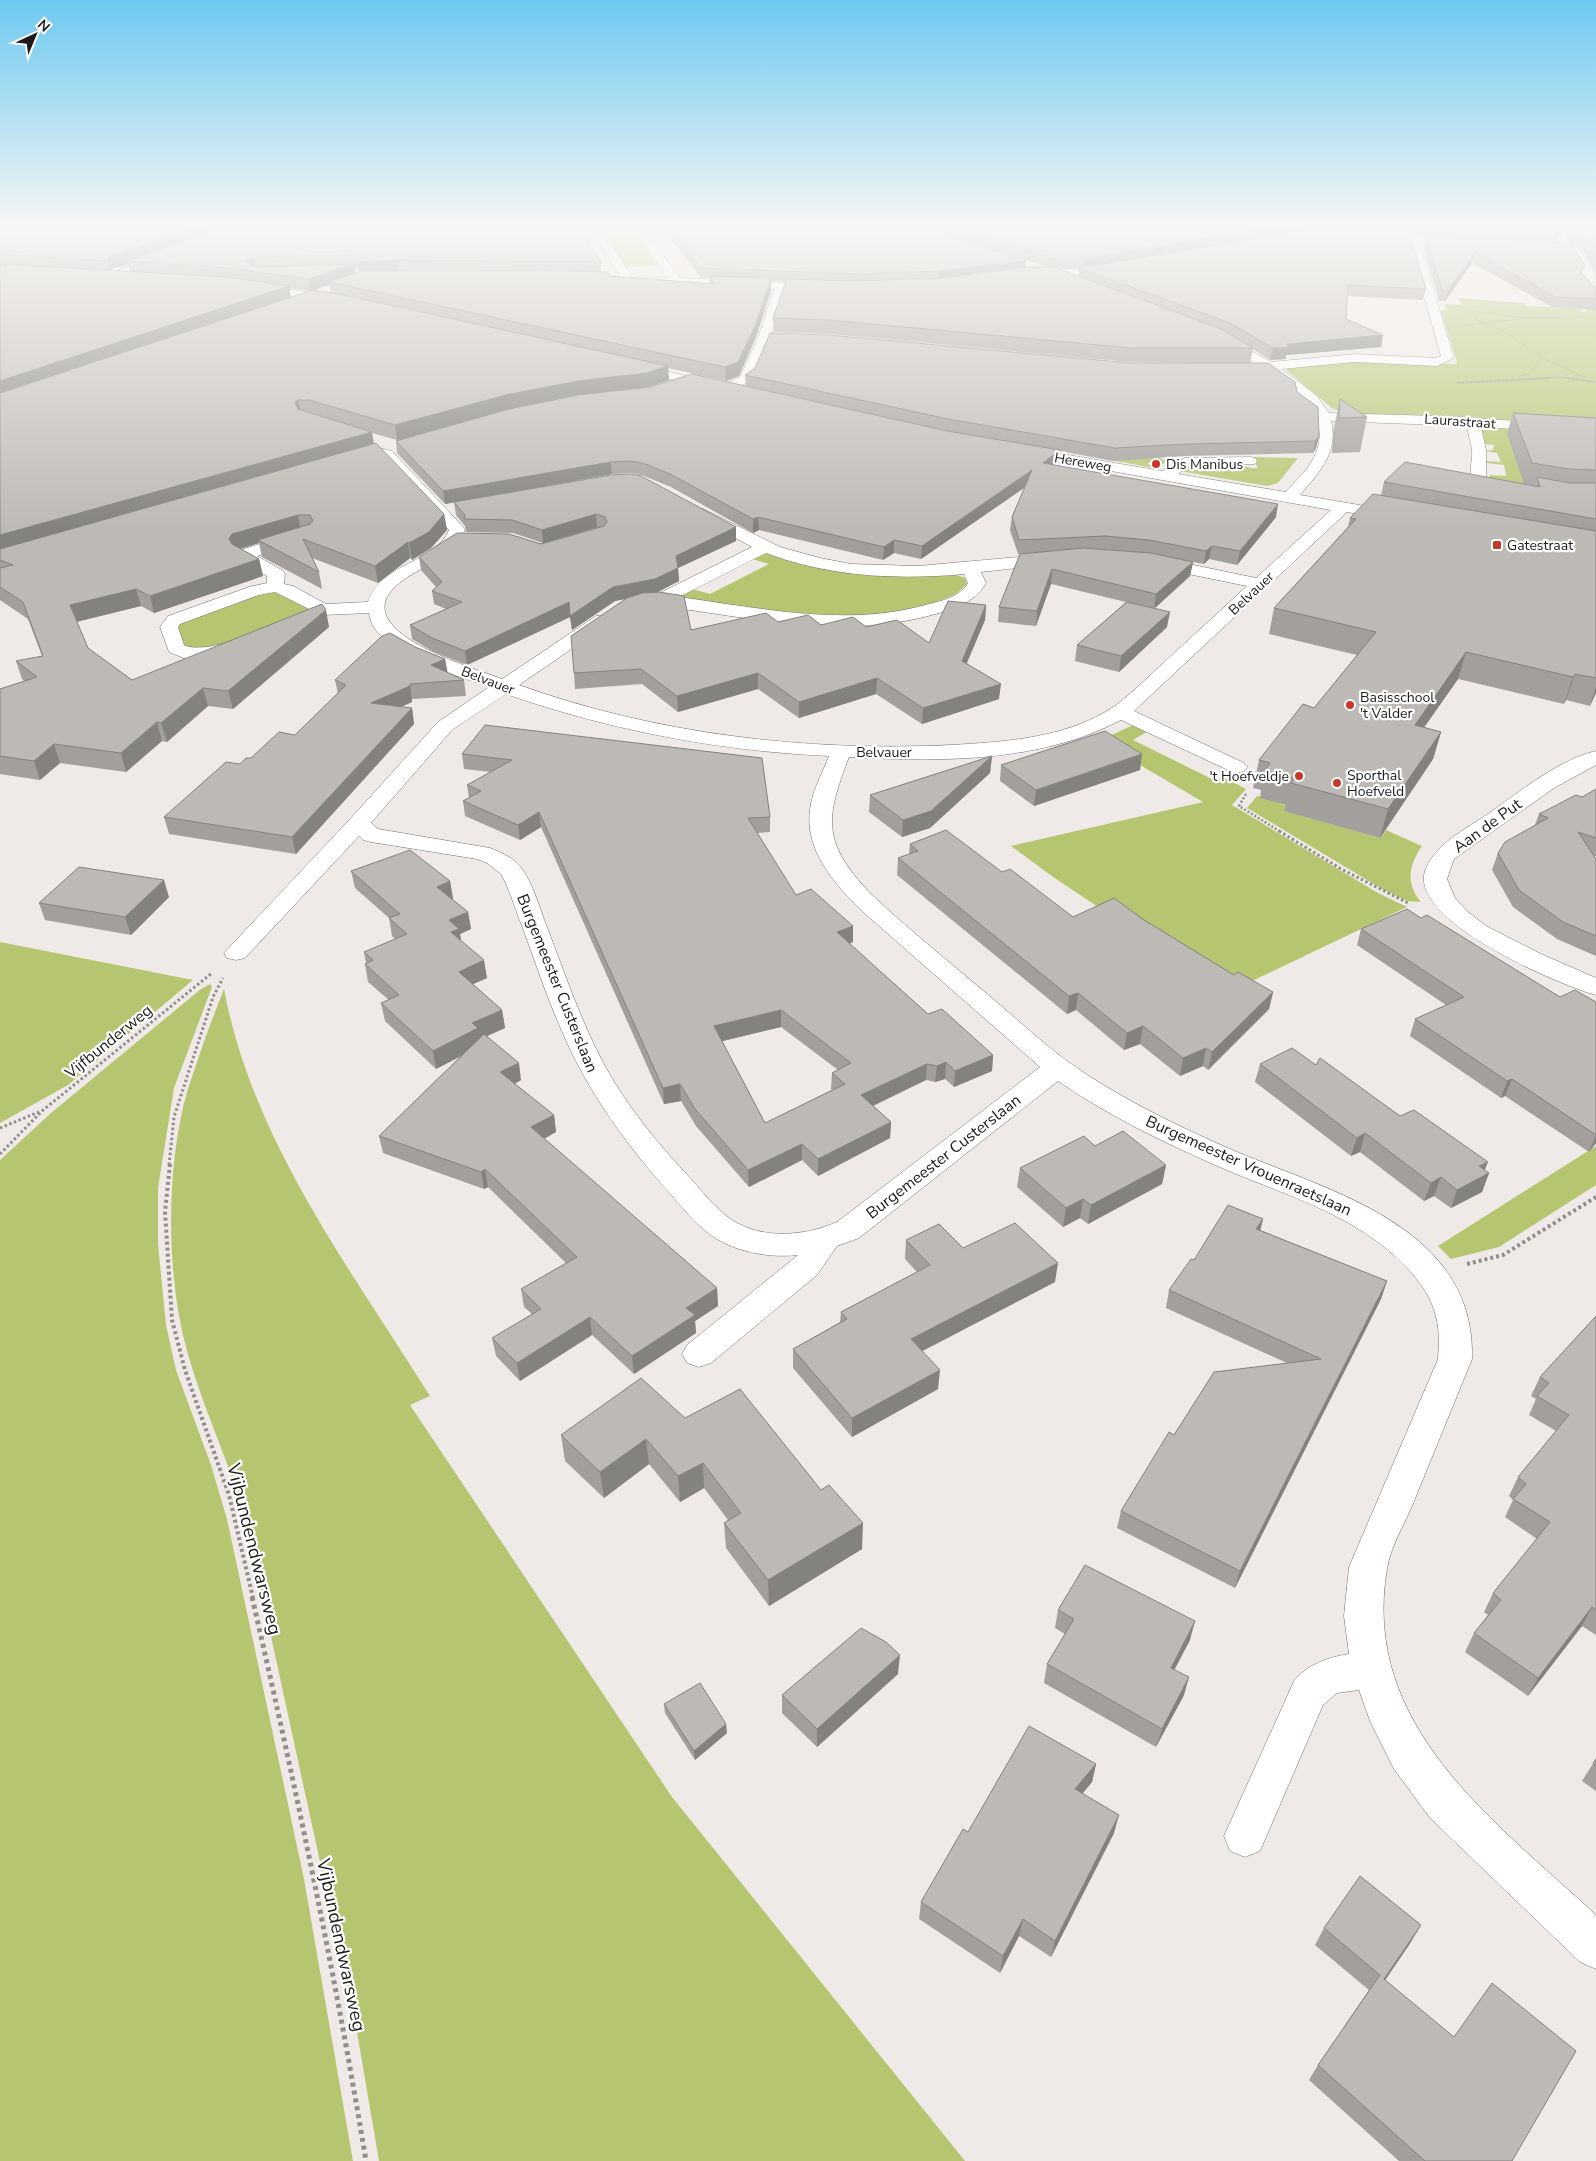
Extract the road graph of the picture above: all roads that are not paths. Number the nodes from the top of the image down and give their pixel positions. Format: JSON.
{"nodes":[{"id":1,"x":767,"y":328,"type":"edge"},
{"id":2,"x":1439,"y":328,"type":"edge"},
{"id":3,"x":1208,"y":333,"type":"edge"},
{"id":4,"x":764,"y":338,"type":"junction"},
{"id":5,"x":782,"y":338,"type":"edge"},
{"id":6,"x":622,"y":364,"type":"edge"},
{"id":7,"x":1268,"y":367,"type":"junction"},
{"id":8,"x":1250,"y":370,"type":"edge"},
{"id":9,"x":689,"y":380,"type":"junction"},
{"id":10,"x":727,"y":388,"type":"junction"},
{"id":11,"x":660,"y":391,"type":"edge"},
{"id":12,"x":746,"y":392,"type":"edge"},
{"id":13,"x":1324,"y":417,"type":"junction"},
{"id":14,"x":1473,"y":422,"type":"junction"},
{"id":15,"x":1596,"y":430,"type":"edge"},
{"id":16,"x":1006,"y":448,"type":"edge"},
{"id":17,"x":360,"y":457,"type":"edge"},
{"id":18,"x":1250,"y":461,"type":"edge"},
{"id":19,"x":1165,"y":476,"type":"junction"},
{"id":20,"x":1526,"y":493,"type":"edge"},
{"id":21,"x":1289,"y":498,"type":"junction"},
{"id":22,"x":691,"y":507,"type":"edge"},
{"id":23,"x":1343,"y":507,"type":"junction"},
{"id":24,"x":461,"y":508,"type":"edge"},
{"id":25,"x":442,"y":511,"type":"junction"},
{"id":26,"x":1408,"y":518,"type":"edge"},
{"id":27,"x":307,"y":536,"type":"edge"},
{"id":28,"x":455,"y":539,"type":"junction"},
{"id":29,"x":474,"y":539,"type":"edge"},
{"id":30,"x":765,"y":547,"type":"junction"},
{"id":31,"x":1072,"y":557,"type":"edge"},
{"id":32,"x":1137,"y":559,"type":"edge"},
{"id":33,"x":970,"y":568,"type":"junction"},
{"id":34,"x":1260,"y":584,"type":"junction"},
{"id":35,"x":275,"y":587,"type":"junction"},
{"id":36,"x":660,"y":600,"type":"junction"},
{"id":37,"x":376,"y":607,"type":"junction"},
{"id":38,"x":319,"y":610,"type":"junction"},
{"id":39,"x":503,"y":687,"type":"junction"},
{"id":40,"x":1121,"y":712,"type":"junction"},
{"id":41,"x":841,"y":751,"type":"junction"},
{"id":42,"x":1596,"y":757,"type":"edge"},
{"id":43,"x":1237,"y":767,"type":"road end"},
{"id":44,"x":359,"y":823,"type":"junction"},
{"id":45,"x":236,"y":953,"type":"road end"},
{"id":46,"x":1596,"y":987,"type":"edge"},
{"id":47,"x":1058,"y":1068,"type":"junction"},
{"id":48,"x":825,"y":1240,"type":"junction"},
{"id":49,"x":699,"y":1354,"type":"dead end"},
{"id":50,"x":1373,"y":1670,"type":"junction"},
{"id":51,"x":1245,"y":1836,"type":"dead end"},
{"id":52,"x":1596,"y":1946,"type":"edge"}],
"edges":[{"from":1,"to":4,"type":"street"},
{"from":2,"to":7,"type":"street"},
{"from":3,"to":7,"type":"street"},
{"from":4,"to":5,"type":"street"},
{"from":4,"to":10,"type":"street"},
{"from":6,"to":9,"type":"street"},
{"from":7,"to":8,"type":"street"},
{"from":7,"to":13,"type":"street"},
{"from":9,"to":10,"type":"street"},
{"from":9,"to":11,"type":"street"},
{"from":10,"to":12,"type":"street"},
{"from":13,"to":14,"type":"street","name":"Laurastraat"},
{"from":13,"to":21,"type":"street"},
{"from":14,"to":15,"type":"street","name":"Laurastraat"},
{"from":14,"to":20,"type":"street"},
{"from":16,"to":19,"type":"street","name":"Hereweg"},
{"from":17,"to":25,"type":"street"},
{"from":18,"to":19,"type":"street"},
{"from":19,"to":21,"type":"street","name":"Hereweg"},
{"from":21,"to":23,"type":"street","name":"Hereweg"},
{"from":22,"to":30,"type":"street"},
{"from":23,"to":26,"type":"street","name":"Hereweg"},
{"from":23,"to":34,"type":"street","name":"Belvauer"},
{"from":24,"to":25,"type":"street"},
{"from":25,"to":28,"type":"street"},
{"from":27,"to":35,"type":"street"},
{"from":28,"to":29,"type":"street"},
{"from":28,"to":37,"type":"street"},
{"from":30,"to":33,"type":"street"},
{"from":30,"to":36,"type":"street"},
{"from":31,"to":33,"type":"street"},
{"from":32,"to":34,"type":"street"},
{"from":33,"to":36,"type":"street"},
{"from":34,"to":40,"type":"street","name":"Belvauer"},
{"from":35,"to":38,"type":"street"},
{"from":35,"to":38,"type":"street"},
{"from":36,"to":39,"type":"street"},
{"from":37,"to":38,"type":"street"},
{"from":37,"to":39,"type":"street","name":"Belvauer"},
{"from":39,"to":41,"type":"street","name":"Belvauer"},
{"from":39,"to":44,"type":"street"},
{"from":40,"to":41,"type":"street","name":"Belvauer"},
{"from":40,"to":43,"type":"street"},
{"from":41,"to":47,"type":"street","name":"Burgemeester Vrouenraetslaan"},
{"from":42,"to":46,"type":"street","name":"Aan de Put"},
{"from":44,"to":45,"type":"street"},
{"from":44,"to":48,"type":"street","name":"Burgemeester Custerslaan"},
{"from":47,"to":48,"type":"street","name":"Burgemeester Custerslaan"},
{"from":47,"to":50,"type":"street","name":"Burgemeester Vrouenraetslaan"},
{"from":48,"to":49,"type":"street"},
{"from":50,"to":51,"type":"street"},
{"from":50,"to":52,"type":"street","name":"Burgemeester Vrouenraetslaan"}]}
